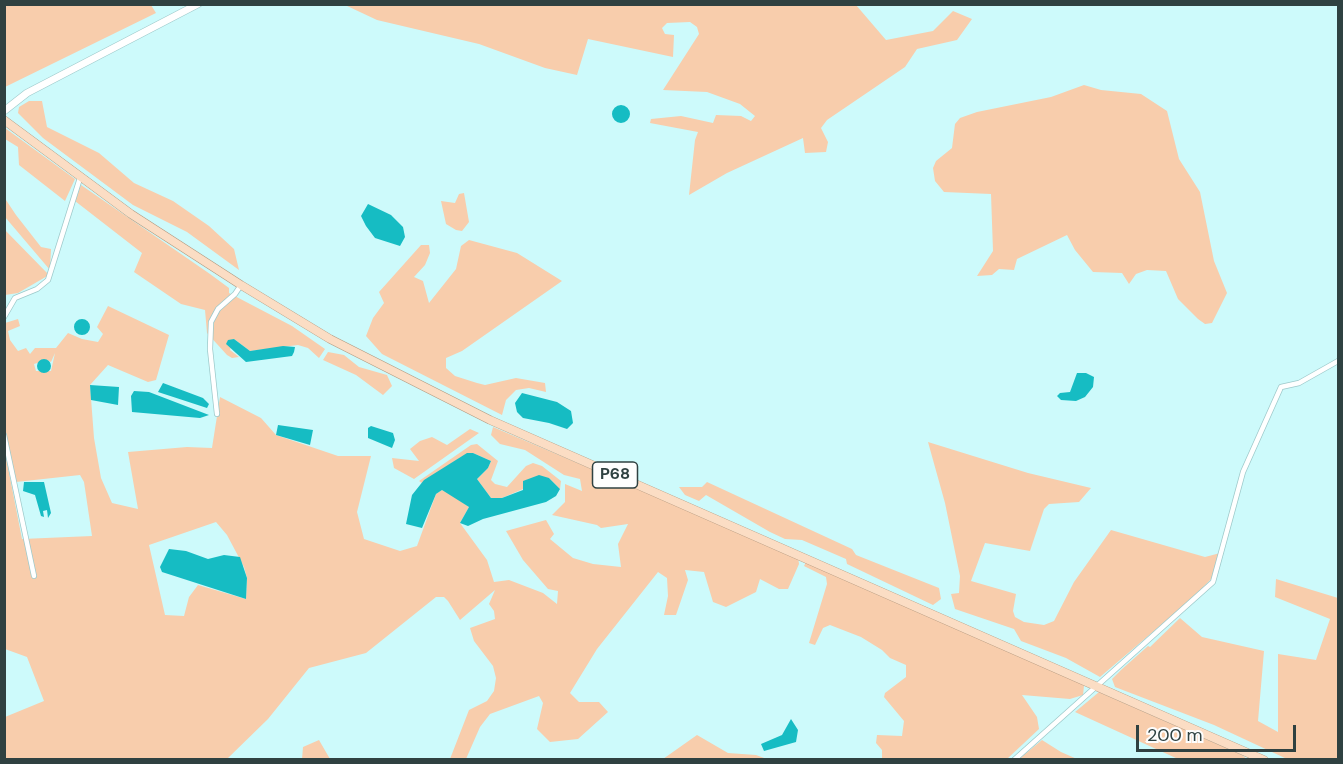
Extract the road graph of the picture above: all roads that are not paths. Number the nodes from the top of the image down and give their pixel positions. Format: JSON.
{"nodes":[{"id":1,"x":198,"y":4,"type":"edge"},
{"id":2,"x":4,"y":111,"type":"edge"},
{"id":3,"x":4,"y":120,"type":"edge"},
{"id":4,"x":80,"y":178,"type":"junction"},
{"id":5,"x":241,"y":285,"type":"junction"},
{"id":6,"x":4,"y":316,"type":"edge"},
{"id":7,"x":1338,"y":361,"type":"edge"},
{"id":8,"x":218,"y":414,"type":"dead end"},
{"id":9,"x":4,"y":435,"type":"edge"},
{"id":10,"x":34,"y":576,"type":"dead end"},
{"id":11,"x":1100,"y":686,"type":"junction"},
{"id":12,"x":1014,"y":759,"type":"edge"},
{"id":13,"x":1264,"y":759,"type":"edge"}],
"edges":[{"from":1,"to":2,"type":"main road"},
{"from":3,"to":4,"type":"main road","number":"P68"},
{"from":4,"to":5,"type":"main road","number":"P68"},
{"from":4,"to":6,"type":"street"},
{"from":5,"to":8,"type":"street"},
{"from":5,"to":11,"type":"main road","number":"P68"},
{"from":7,"to":11,"type":"street"},
{"from":9,"to":10,"type":"street"},
{"from":11,"to":12,"type":"street"},
{"from":11,"to":13,"type":"main road","number":"P68"}]}
